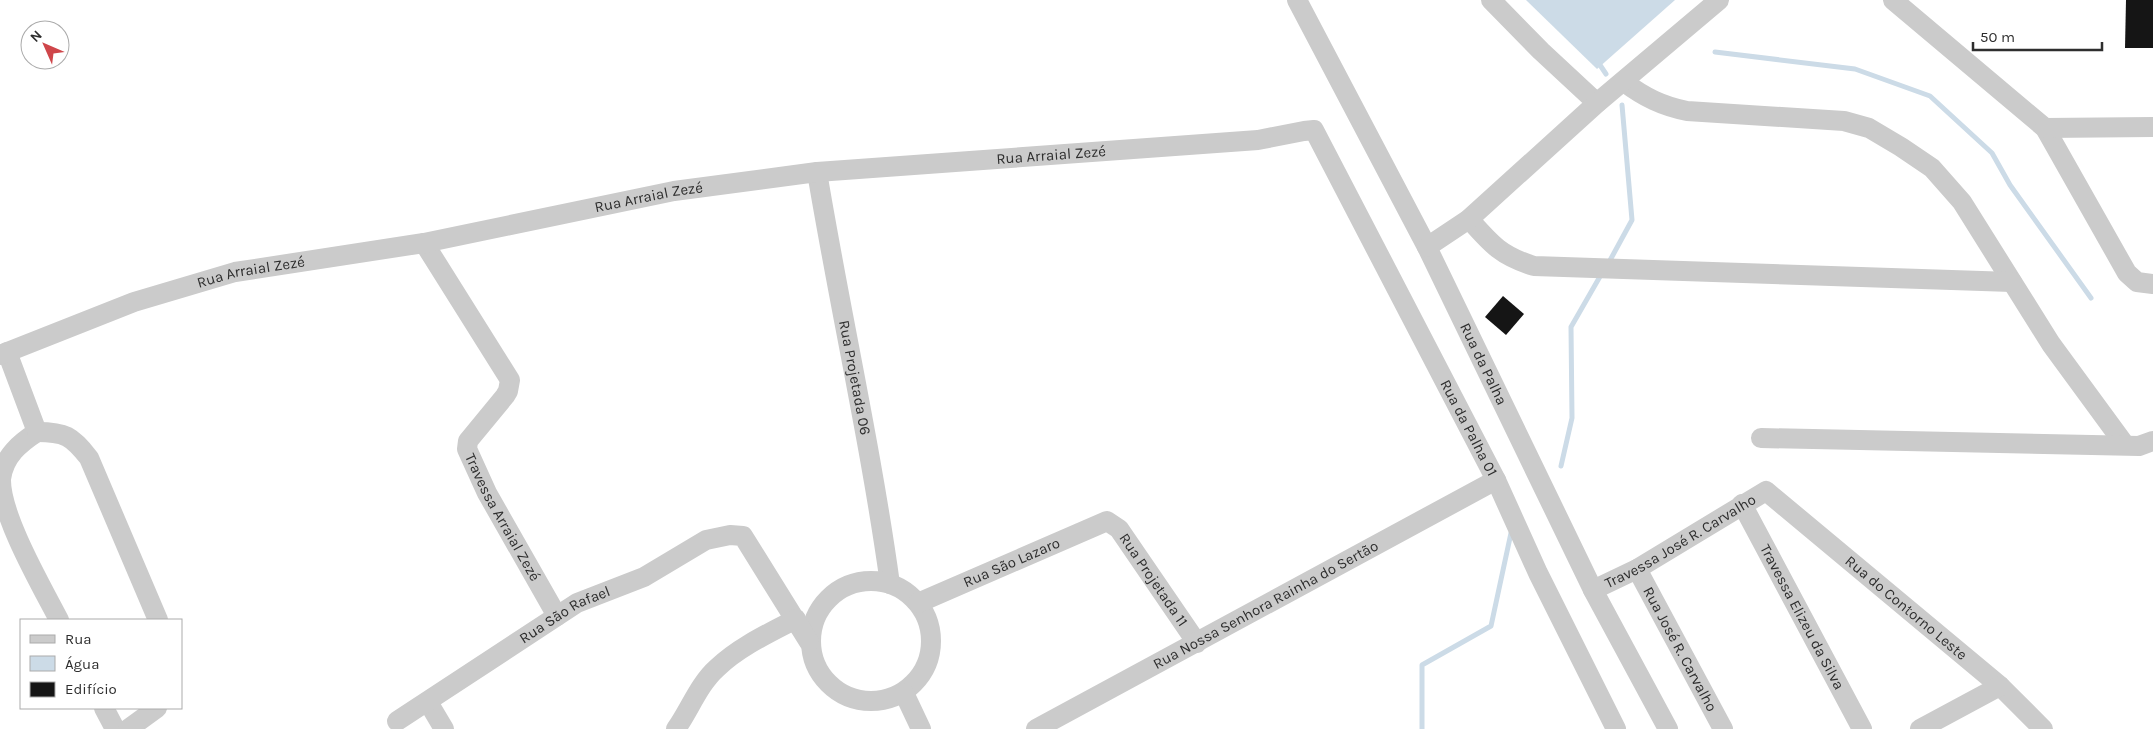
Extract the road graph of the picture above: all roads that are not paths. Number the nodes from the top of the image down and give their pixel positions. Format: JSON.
{"nodes":[{"id":1,"x":1297,"y":0,"type":"edge"},
{"id":2,"x":1491,"y":0,"type":"edge"},
{"id":3,"x":1719,"y":0,"type":"edge"},
{"id":4,"x":1893,"y":0,"type":"edge"},
{"id":5,"x":1624,"y":82,"type":"junction"},
{"id":6,"x":1598,"y":103,"type":"junction"},
{"id":7,"x":2153,"y":127,"type":"edge"},
{"id":8,"x":2045,"y":128,"type":"junction"},
{"id":9,"x":1314,"y":130,"type":"joint"},
{"id":10,"x":817,"y":172,"type":"junction"},
{"id":11,"x":1469,"y":219,"type":"junction"},
{"id":12,"x":424,"y":242,"type":"junction"},
{"id":13,"x":1427,"y":247,"type":"junction"},
{"id":14,"x":2012,"y":282,"type":"junction"},
{"id":15,"x":2153,"y":284,"type":"edge"},
{"id":16,"x":4,"y":353,"type":"edge"},
{"id":17,"x":37,"y":432,"type":"junction"},
{"id":18,"x":1761,"y":438,"type":"dead end"},
{"id":19,"x":2153,"y":441,"type":"edge"},
{"id":20,"x":2125,"y":445,"type":"junction"},
{"id":21,"x":1496,"y":480,"type":"junction"},
{"id":22,"x":1766,"y":492,"type":"joint"},
{"id":23,"x":1742,"y":504,"type":"junction"},
{"id":24,"x":1107,"y":521,"type":"joint"},
{"id":25,"x":1637,"y":569,"type":"junction"},
{"id":26,"x":890,"y":584,"type":"junction"},
{"id":27,"x":1593,"y":590,"type":"junction"},
{"id":28,"x":918,"y":603,"type":"junction"},
{"id":29,"x":557,"y":616,"type":"junction"},
{"id":30,"x":58,"y":619,"type":"edge"},
{"id":31,"x":158,"y":619,"type":"edge"},
{"id":32,"x":796,"y":619,"type":"junction"},
{"id":33,"x":809,"y":642,"type":"junction"},
{"id":34,"x":1197,"y":643,"type":"junction"},
{"id":35,"x":2000,"y":686,"type":"junction"},
{"id":36,"x":904,"y":693,"type":"junction"},
{"id":37,"x":428,"y":702,"type":"junction"},
{"id":38,"x":105,"y":709,"type":"edge"},
{"id":39,"x":156,"y":709,"type":"edge"},
{"id":40,"x":397,"y":721,"type":"dead end"},
{"id":41,"x":115,"y":729,"type":"edge"},
{"id":42,"x":128,"y":729,"type":"edge"},
{"id":43,"x":444,"y":729,"type":"edge"},
{"id":44,"x":676,"y":729,"type":"edge"},
{"id":45,"x":921,"y":729,"type":"edge"},
{"id":46,"x":1036,"y":729,"type":"edge"},
{"id":47,"x":1616,"y":729,"type":"edge"},
{"id":48,"x":1668,"y":729,"type":"edge"},
{"id":49,"x":1723,"y":729,"type":"edge"},
{"id":50,"x":1862,"y":729,"type":"edge"},
{"id":51,"x":1920,"y":729,"type":"edge"},
{"id":52,"x":2043,"y":729,"type":"edge"}],
"edges":[{"from":1,"to":13,"type":"street","name":"Rua da Palha"},
{"from":2,"to":6,"type":"street"},
{"from":3,"to":5,"type":"street"},
{"from":4,"to":8,"type":"street"},
{"from":5,"to":6,"type":"street"},
{"from":5,"to":14,"type":"street"},
{"from":6,"to":11,"type":"street"},
{"from":7,"to":8,"type":"street"},
{"from":8,"to":15,"type":"street"},
{"from":9,"to":10,"type":"street","name":"Rua Arraial Zezé"},
{"from":9,"to":21,"type":"street","name":"Rua da Palha 01"},
{"from":10,"to":12,"type":"street","name":"Rua Arraial Zezé"},
{"from":10,"to":26,"type":"street","name":"Rua Projetada 06"},
{"from":11,"to":13,"type":"street"},
{"from":11,"to":14,"type":"street"},
{"from":12,"to":16,"type":"street","name":"Rua Arraial Zezé"},
{"from":12,"to":29,"type":"street","name":"Travessa Arraial Zezé"},
{"from":13,"to":27,"type":"street","name":"Rua da Palha"},
{"from":14,"to":20,"type":"street"},
{"from":16,"to":17,"type":"street"},
{"from":17,"to":30,"type":"street"},
{"from":17,"to":31,"type":"street"},
{"from":18,"to":20,"type":"street"},
{"from":19,"to":20,"type":"street"},
{"from":21,"to":34,"type":"street","name":"Rua Nossa Senhora Rainha do Sertão"},
{"from":21,"to":47,"type":"street","name":"Rua da Palha 01"},
{"from":22,"to":23,"type":"street","name":"Travessa José R. Carvalho"},
{"from":22,"to":35,"type":"street","name":"Rua do Contorno Leste"},
{"from":23,"to":25,"type":"street","name":"Travessa José R. Carvalho"},
{"from":23,"to":50,"type":"street","name":"Travessa Elizeu da Silva"},
{"from":24,"to":28,"type":"street","name":"Rua São Lazaro"},
{"from":24,"to":34,"type":"street","name":"Rua Projetada 11"},
{"from":25,"to":27,"type":"street","name":"Travessa José R. Carvalho"},
{"from":25,"to":49,"type":"street","name":"Rua José R. Carvalho"},
{"from":26,"to":28,"type":"street"},
{"from":26,"to":33,"type":"street"},
{"from":27,"to":48,"type":"street","name":"Rua da Palha"},
{"from":28,"to":36,"type":"street"},
{"from":29,"to":32,"type":"street","name":"Rua São Rafael"},
{"from":29,"to":37,"type":"street","name":"Rua São Rafael"},
{"from":32,"to":33,"type":"street"},
{"from":32,"to":44,"type":"street"},
{"from":33,"to":36,"type":"street"},
{"from":34,"to":46,"type":"street","name":"Rua Nossa Senhora Rainha do Sertão"},
{"from":35,"to":51,"type":"street"},
{"from":35,"to":52,"type":"street","name":"Rua do Contorno Leste"},
{"from":36,"to":45,"type":"street"},
{"from":37,"to":40,"type":"street","name":"Rua São Rafael"},
{"from":37,"to":43,"type":"street"},
{"from":38,"to":41,"type":"street"},
{"from":39,"to":42,"type":"street"}]}
